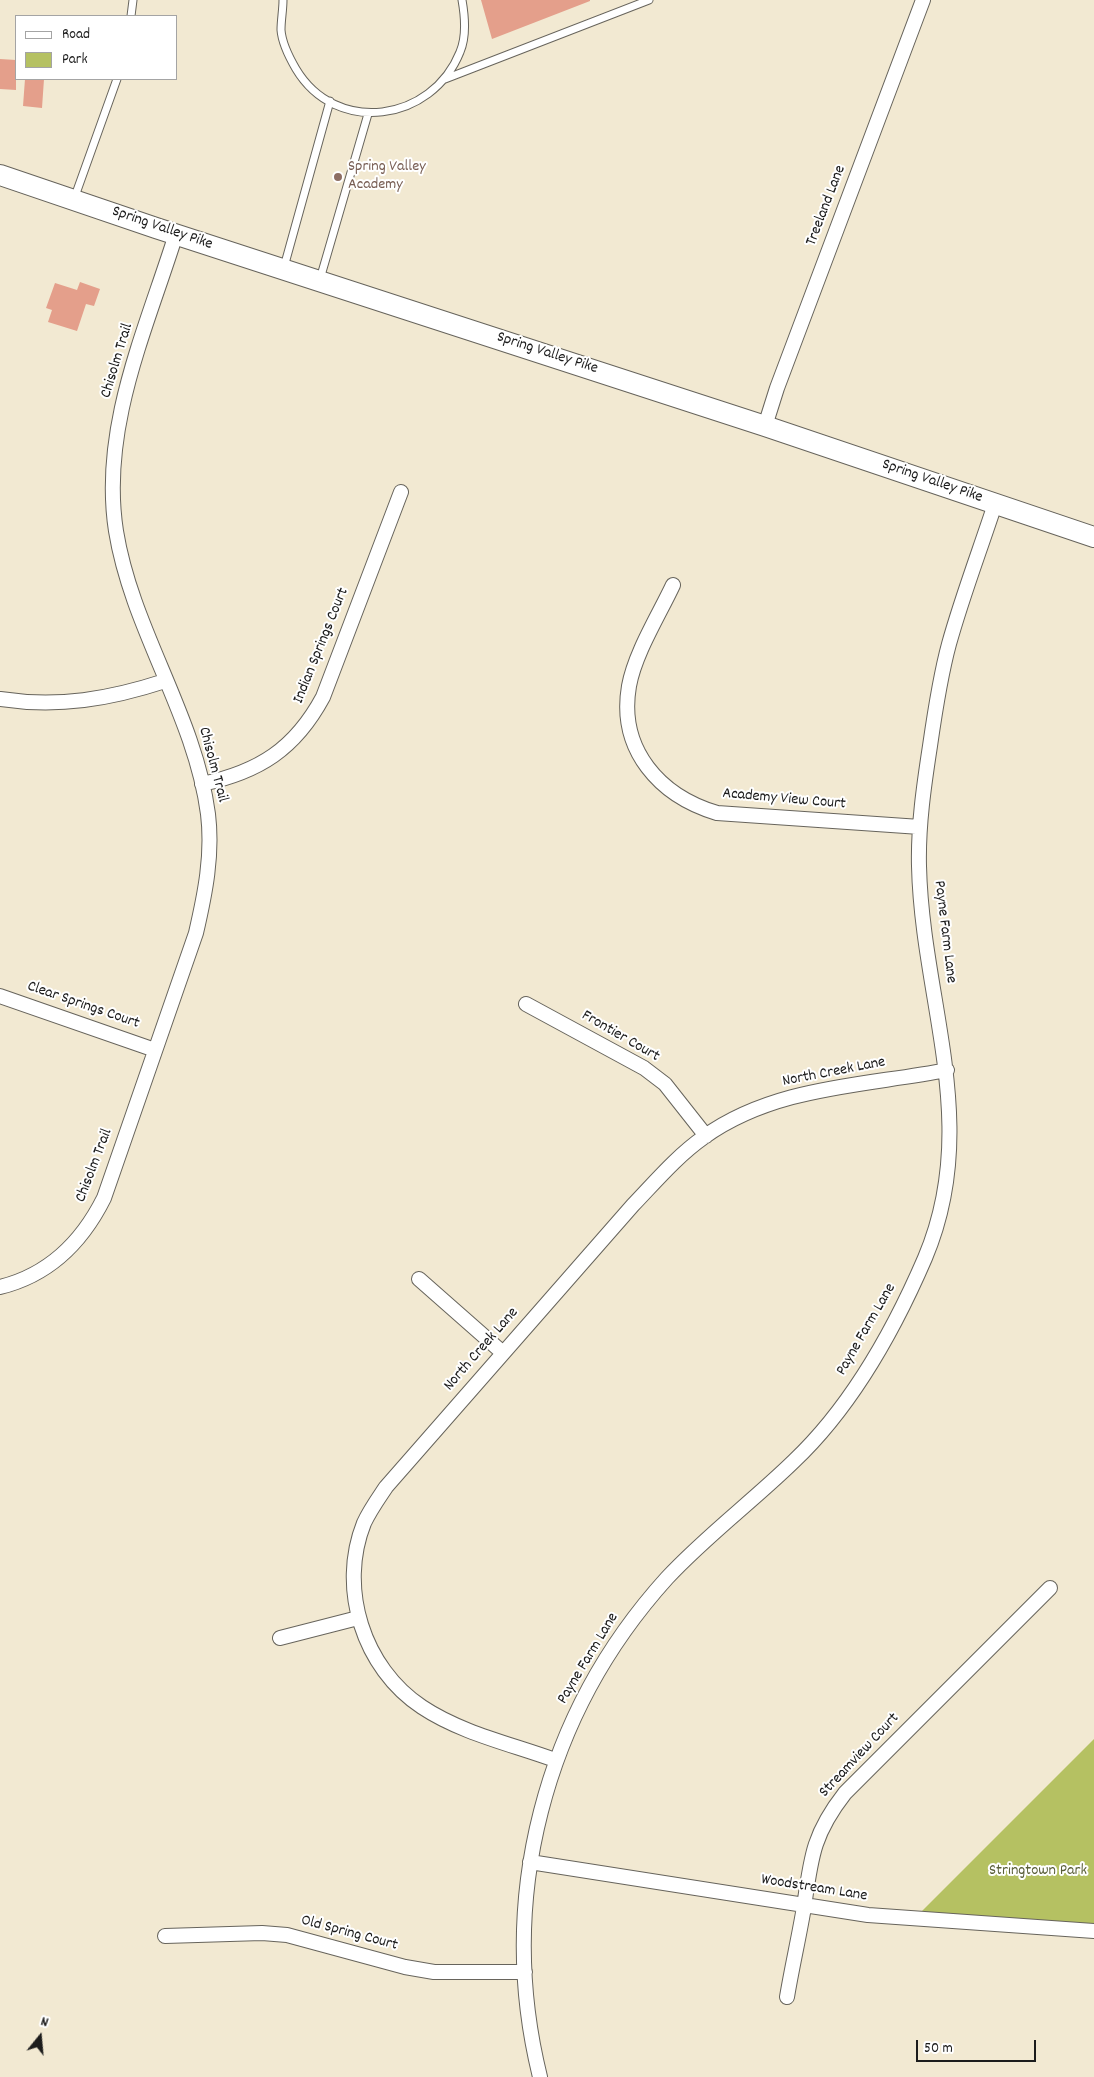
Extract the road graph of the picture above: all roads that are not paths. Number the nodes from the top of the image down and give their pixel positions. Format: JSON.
{"nodes":[{"id":1,"x":133,"y":0,"type":"edge"},
{"id":2,"x":283,"y":0,"type":"edge"},
{"id":3,"x":462,"y":0,"type":"edge"},
{"id":4,"x":649,"y":0,"type":"edge"},
{"id":5,"x":923,"y":0,"type":"edge"},
{"id":6,"x":131,"y":15,"type":"edge"},
{"id":7,"x":117,"y":80,"type":"edge"},
{"id":8,"x":445,"y":80,"type":"junction"},
{"id":9,"x":330,"y":101,"type":"junction"},
{"id":10,"x":368,"y":114,"type":"junction"},
{"id":11,"x":0,"y":175,"type":"edge"},
{"id":12,"x":74,"y":200,"type":"junction"},
{"id":13,"x":176,"y":234,"type":"junction"},
{"id":14,"x":283,"y":270,"type":"junction"},
{"id":15,"x":320,"y":282,"type":"junction"},
{"id":16,"x":765,"y":426,"type":"junction"},
{"id":17,"x":401,"y":492,"type":"dead end"},
{"id":18,"x":995,"y":504,"type":"junction"},
{"id":19,"x":1094,"y":537,"type":"edge"},
{"id":20,"x":673,"y":585,"type":"dead end"},
{"id":21,"x":165,"y":681,"type":"junction"},
{"id":22,"x":0,"y":699,"type":"edge"},
{"id":23,"x":202,"y":784,"type":"junction"},
{"id":24,"x":920,"y":827,"type":"junction"},
{"id":25,"x":0,"y":996,"type":"edge"},
{"id":26,"x":526,"y":1004,"type":"dead end"},
{"id":27,"x":155,"y":1050,"type":"junction"},
{"id":28,"x":947,"y":1070,"type":"junction"},
{"id":29,"x":706,"y":1136,"type":"junction"},
{"id":30,"x":419,"y":1279,"type":"dead end"},
{"id":31,"x":0,"y":1287,"type":"edge"},
{"id":32,"x":502,"y":1353,"type":"junction"},
{"id":33,"x":1050,"y":1588,"type":"dead end"},
{"id":34,"x":358,"y":1618,"type":"junction"},
{"id":35,"x":280,"y":1638,"type":"dead end"},
{"id":36,"x":556,"y":1760,"type":"junction"},
{"id":37,"x":530,"y":1862,"type":"junction"},
{"id":38,"x":804,"y":1906,"type":"junction"},
{"id":39,"x":1094,"y":1931,"type":"edge"},
{"id":40,"x":165,"y":1936,"type":"dead end"},
{"id":41,"x":525,"y":1972,"type":"junction"},
{"id":42,"x":787,"y":1997,"type":"dead end"},
{"id":43,"x":540,"y":2077,"type":"edge"}],
"edges":[{"from":1,"to":6,"type":"lane"},
{"from":2,"to":9,"type":"lane"},
{"from":3,"to":8,"type":"lane"},
{"from":4,"to":8,"type":"lane"},
{"from":5,"to":16,"type":"street","name":"Treeland Lane"},
{"from":7,"to":12,"type":"lane"},
{"from":8,"to":10,"type":"lane"},
{"from":9,"to":10,"type":"lane"},
{"from":9,"to":14,"type":"lane"},
{"from":10,"to":15,"type":"lane"},
{"from":11,"to":12,"type":"street","name":"Spring Valley Pike"},
{"from":12,"to":13,"type":"street","name":"Spring Valley Pike"},
{"from":13,"to":14,"type":"street","name":"Spring Valley Pike"},
{"from":13,"to":21,"type":"street","name":"Chisolm Trail"},
{"from":14,"to":15,"type":"street","name":"Spring Valley Pike"},
{"from":15,"to":16,"type":"street","name":"Spring Valley Pike"},
{"from":16,"to":18,"type":"street","name":"Spring Valley Pike"},
{"from":17,"to":23,"type":"street","name":"Indian Springs Court"},
{"from":18,"to":19,"type":"street","name":"Spring Valley Pike"},
{"from":18,"to":24,"type":"street","name":"Payne Farm Lane"},
{"from":20,"to":24,"type":"street","name":"Academy View Court"},
{"from":21,"to":22,"type":"street"},
{"from":21,"to":23,"type":"street","name":"Chisolm Trail"},
{"from":23,"to":27,"type":"street","name":"Chisolm Trail"},
{"from":24,"to":28,"type":"street","name":"Payne Farm Lane"},
{"from":25,"to":27,"type":"street","name":"Clear Springs Court"},
{"from":26,"to":29,"type":"street","name":"Frontier Court"},
{"from":27,"to":31,"type":"street","name":"Chisolm Trail"},
{"from":28,"to":29,"type":"street","name":"North Creek Lane"},
{"from":28,"to":36,"type":"street","name":"Payne Farm Lane"},
{"from":29,"to":32,"type":"street","name":"North Creek Lane"},
{"from":30,"to":32,"type":"street"},
{"from":32,"to":34,"type":"street","name":"North Creek Lane"},
{"from":33,"to":38,"type":"street","name":"Streamview Court"},
{"from":34,"to":35,"type":"street"},
{"from":34,"to":36,"type":"street","name":"North Creek Lane"},
{"from":36,"to":37,"type":"street","name":"Payne Farm Lane"},
{"from":37,"to":38,"type":"street","name":"Woodstream Lane"},
{"from":37,"to":41,"type":"street","name":"Payne Farm Lane"},
{"from":38,"to":39,"type":"street","name":"Woodstream Lane"},
{"from":38,"to":42,"type":"street","name":"Streamview Court"},
{"from":40,"to":41,"type":"street","name":"Old Spring Court"},
{"from":41,"to":43,"type":"street","name":"Payne Farm Lane"}]}
